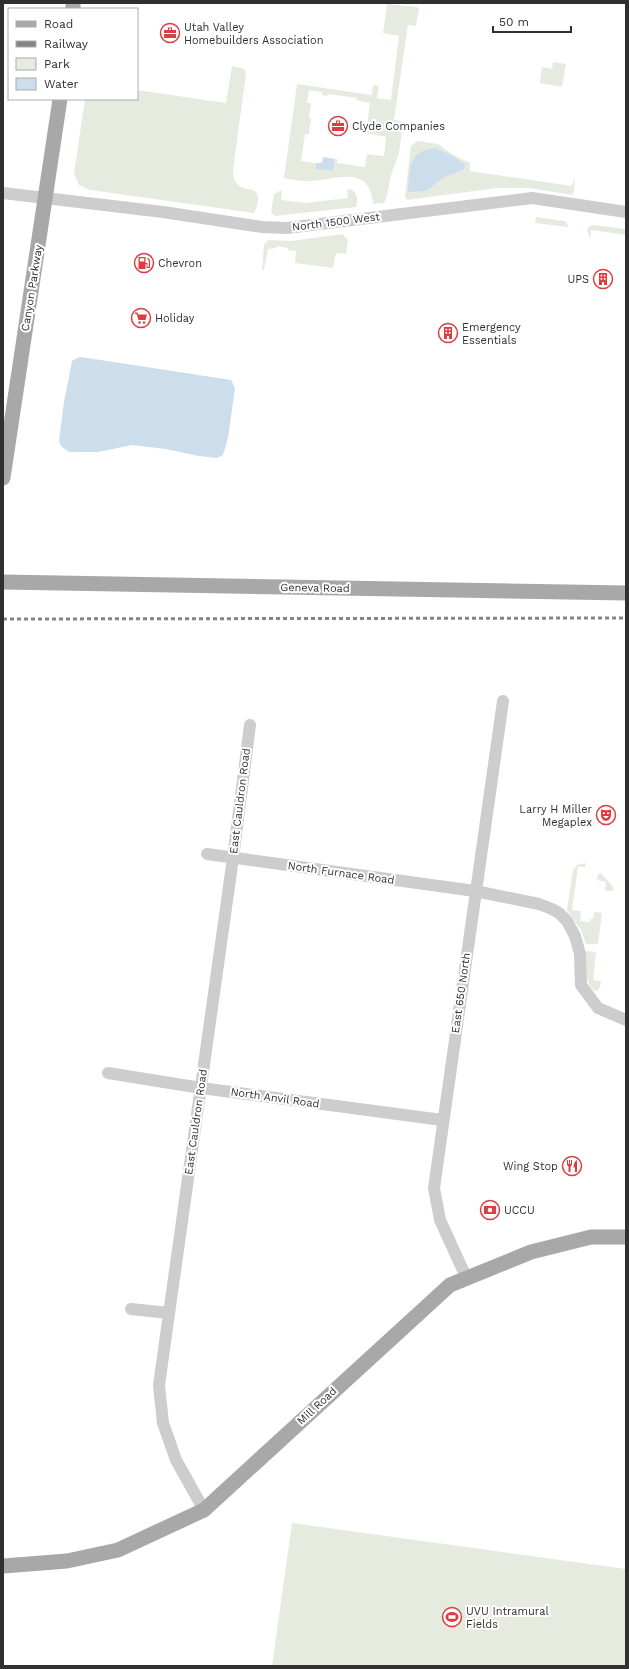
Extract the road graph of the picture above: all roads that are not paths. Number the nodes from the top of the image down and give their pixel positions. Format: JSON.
{"nodes":[{"id":1,"x":60,"y":100,"type":"edge"},
{"id":2,"x":3,"y":193,"type":"edge"},
{"id":3,"x":46,"y":198,"type":"junction"},
{"id":4,"x":626,"y":212,"type":"edge"},
{"id":5,"x":3,"y":478,"type":"edge"},
{"id":6,"x":3,"y":582,"type":"edge"},
{"id":7,"x":626,"y":593,"type":"edge"},
{"id":8,"x":503,"y":701,"type":"dead end"},
{"id":9,"x":250,"y":725,"type":"dead end"},
{"id":10,"x":207,"y":854,"type":"dead end"},
{"id":11,"x":233,"y":858,"type":"junction"},
{"id":12,"x":475,"y":891,"type":"junction"},
{"id":13,"x":626,"y":1020,"type":"edge"},
{"id":14,"x":108,"y":1073,"type":"dead end"},
{"id":15,"x":201,"y":1088,"type":"junction"},
{"id":16,"x":442,"y":1120,"type":"junction"},
{"id":17,"x":626,"y":1237,"type":"edge"},
{"id":18,"x":467,"y":1279,"type":"junction"},
{"id":19,"x":131,"y":1309,"type":"dead end"},
{"id":20,"x":169,"y":1313,"type":"junction"},
{"id":21,"x":204,"y":1510,"type":"junction"},
{"id":22,"x":3,"y":1566,"type":"edge"}],
"edges":[{"from":1,"to":3,"type":"main road","name":"Canyon Parkway"},
{"from":2,"to":3,"type":"street","name":"North 1500 West"},
{"from":3,"to":4,"type":"street","name":"North 1500 West"},
{"from":3,"to":5,"type":"main road","name":"Canyon Parkway"},
{"from":6,"to":7,"type":"main road","name":"Geneva Road"},
{"from":8,"to":12,"type":"street","name":"East 650 North"},
{"from":9,"to":11,"type":"street","name":"East Cauldron Road"},
{"from":10,"to":11,"type":"street","name":"North Furnace Road"},
{"from":11,"to":12,"type":"street","name":"North Furnace Road"},
{"from":11,"to":15,"type":"street","name":"East Cauldron Road"},
{"from":12,"to":13,"type":"street","name":"North Furnace Road"},
{"from":12,"to":16,"type":"street","name":"East 650 North"},
{"from":14,"to":15,"type":"street","name":"North Anvil Road"},
{"from":15,"to":16,"type":"street","name":"North Anvil Road"},
{"from":15,"to":20,"type":"street","name":"East Cauldron Road"},
{"from":16,"to":18,"type":"street","name":"East 650 North"},
{"from":17,"to":18,"type":"main road","name":"Mill Road"},
{"from":18,"to":21,"type":"main road","name":"Mill Road"},
{"from":19,"to":20,"type":"street"},
{"from":20,"to":21,"type":"street","name":"East Cauldron Road"},
{"from":21,"to":22,"type":"main road","name":"Mill Road"}]}
